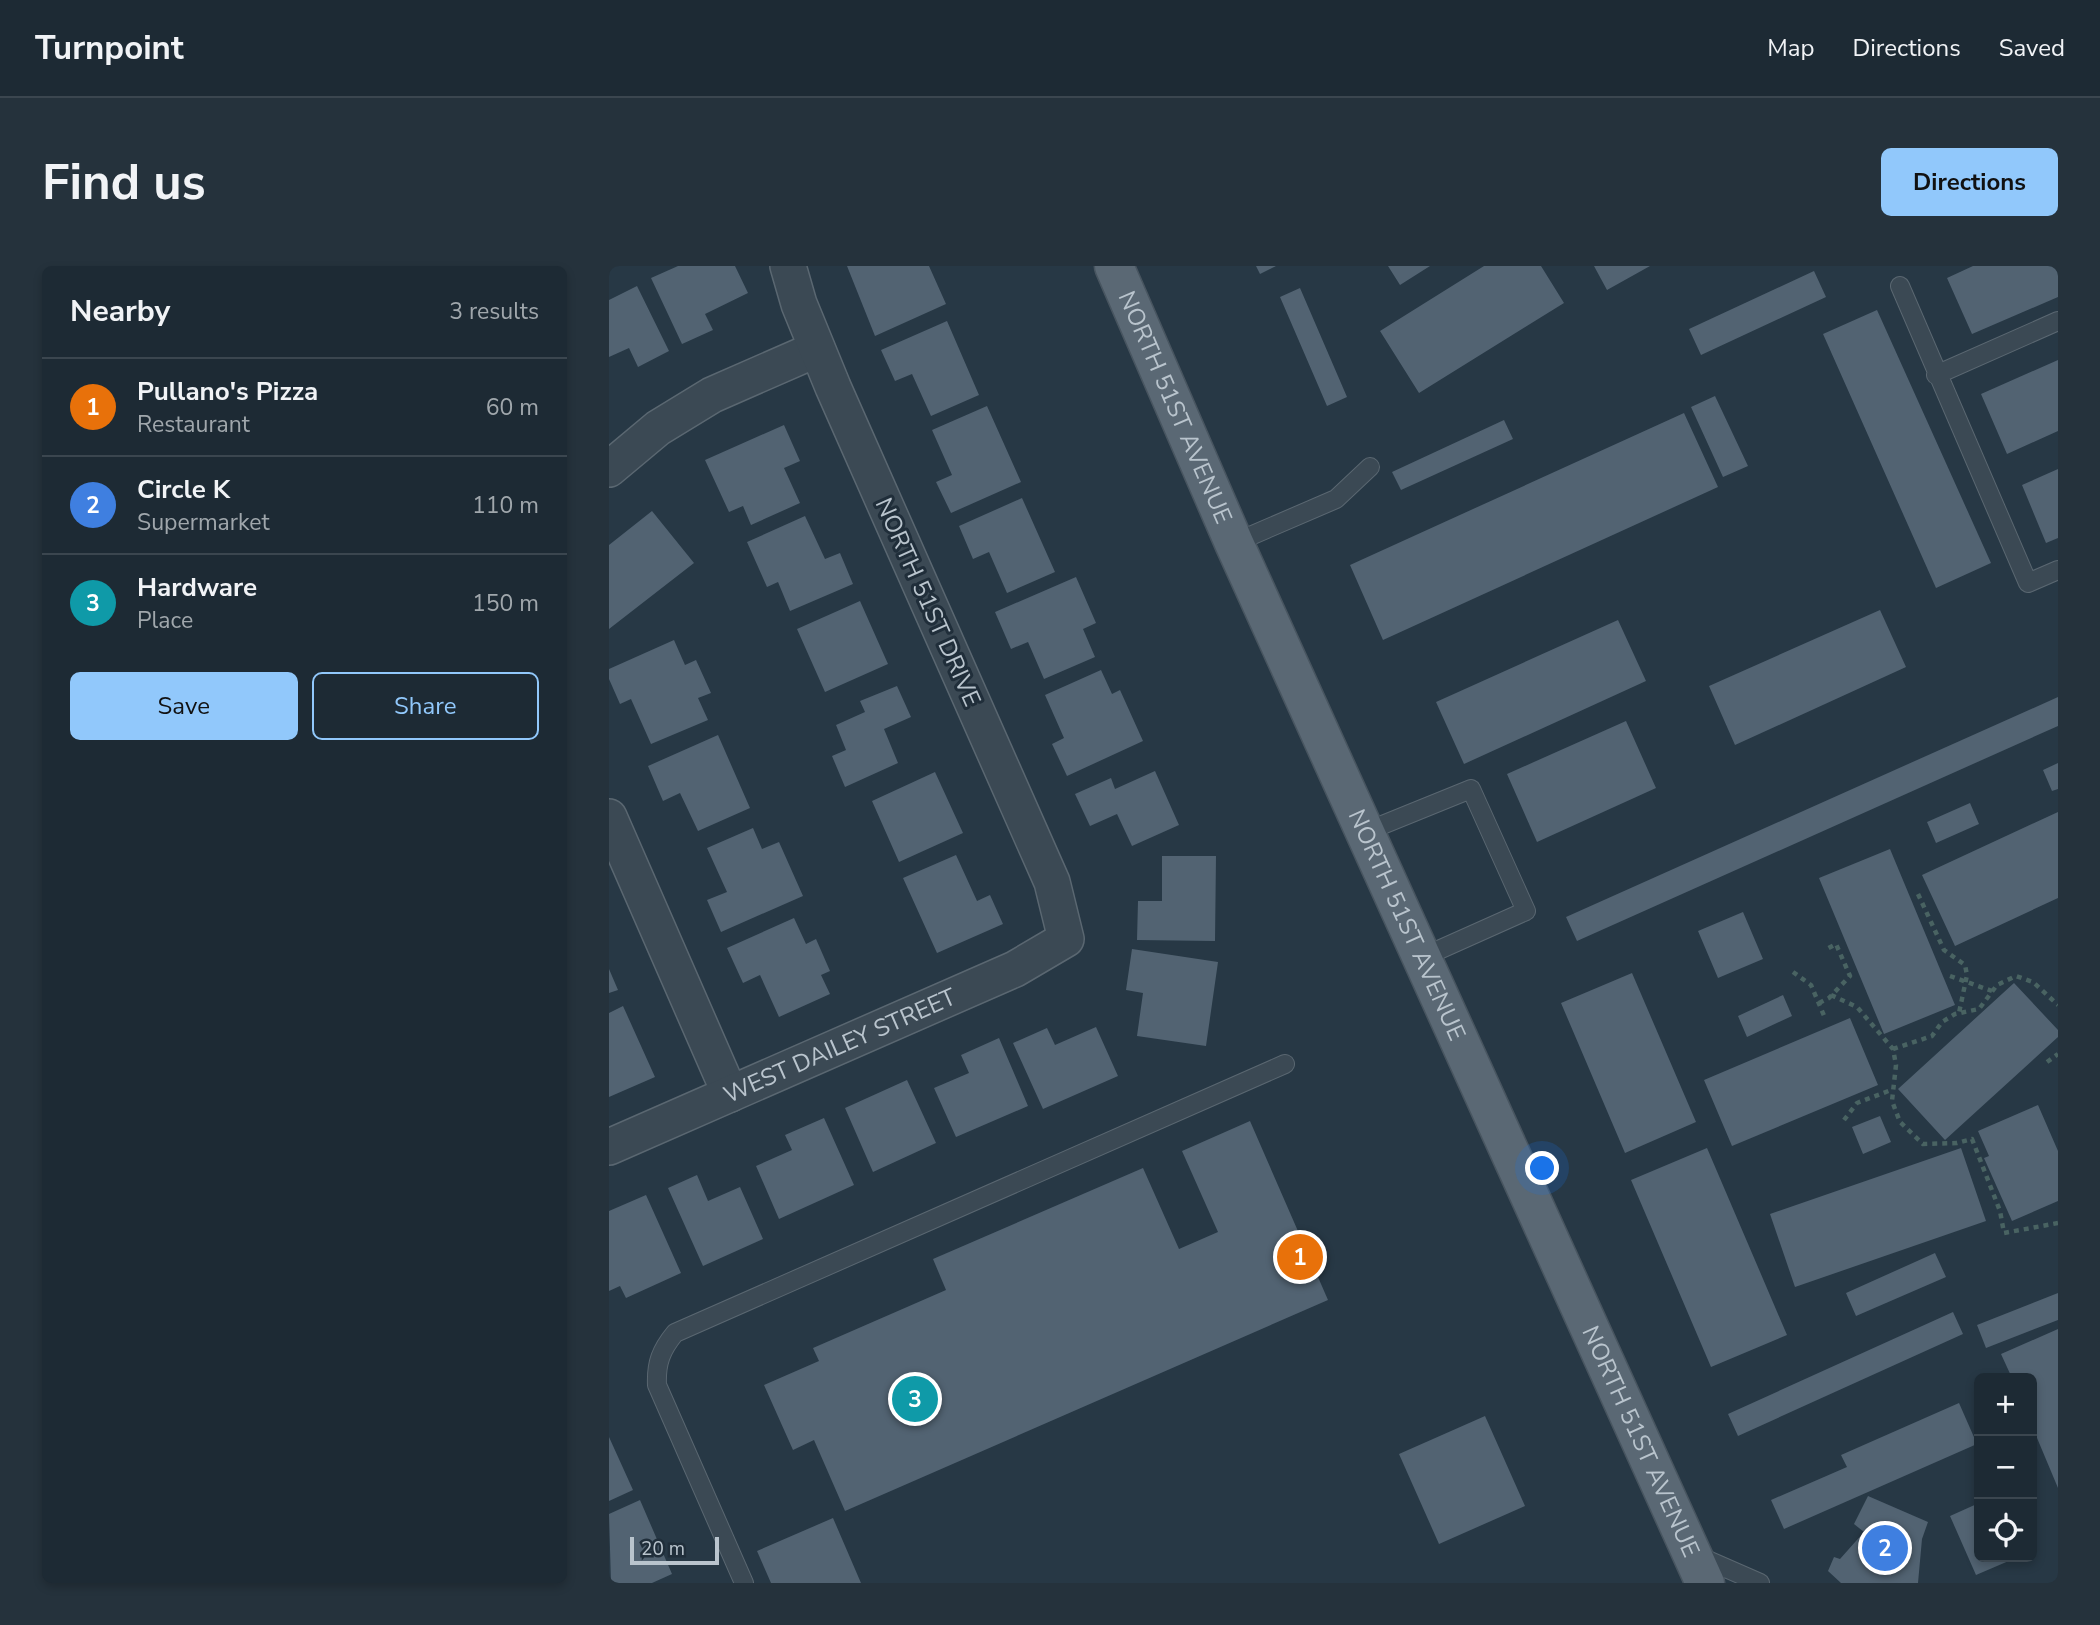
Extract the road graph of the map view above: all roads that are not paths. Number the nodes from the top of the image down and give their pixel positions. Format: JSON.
{"nodes":[{"id":1,"x":788,"y":266,"type":"edge"},
{"id":2,"x":1114,"y":266,"type":"edge"},
{"id":3,"x":1900,"y":286,"type":"dead end"},
{"id":4,"x":2058,"y":321,"type":"edge"},
{"id":5,"x":817,"y":348,"type":"junction"},
{"id":6,"x":1936,"y":375,"type":"junction"},
{"id":7,"x":1370,"y":467,"type":"dead end"},
{"id":8,"x":609,"y":469,"type":"edge"},
{"id":9,"x":1234,"y":543,"type":"junction"},
{"id":10,"x":2058,"y":570,"type":"edge"},
{"id":11,"x":609,"y":817,"type":"edge"},
{"id":12,"x":1366,"y":832,"type":"junction"},
{"id":13,"x":1066,"y":939,"type":"joint"},
{"id":14,"x":1423,"y":957,"type":"junction"},
{"id":15,"x":1286,"y":1064,"type":"dead end"},
{"id":16,"x":730,"y":1094,"type":"junction"},
{"id":17,"x":609,"y":1147,"type":"edge"},
{"id":18,"x":1698,"y":1568,"type":"edge"},
{"id":19,"x":744,"y":1583,"type":"edge"},
{"id":20,"x":1760,"y":1583,"type":"edge"}],
"edges":[{"from":1,"to":5,"type":"street","name":"NORTH 51ST DRIVE"},
{"from":2,"to":9,"type":"main road","name":"NORTH 51ST AVENUE"},
{"from":3,"to":6,"type":"lane"},
{"from":4,"to":6,"type":"lane"},
{"from":5,"to":8,"type":"street"},
{"from":5,"to":13,"type":"street","name":"NORTH 51ST DRIVE"},
{"from":6,"to":10,"type":"lane"},
{"from":7,"to":9,"type":"lane"},
{"from":9,"to":12,"type":"main road","name":"NORTH 51ST AVENUE"},
{"from":11,"to":16,"type":"street"},
{"from":12,"to":14,"type":"main road","name":"NORTH 51ST AVENUE"},
{"from":12,"to":14,"type":"lane"},
{"from":13,"to":16,"type":"street","name":"WEST DAILEY STREET"},
{"from":14,"to":18,"type":"main road","name":"NORTH 51ST AVENUE"},
{"from":15,"to":19,"type":"lane"},
{"from":16,"to":17,"type":"street","name":"WEST DAILEY STREET"},
{"from":18,"to":20,"type":"lane"}]}
